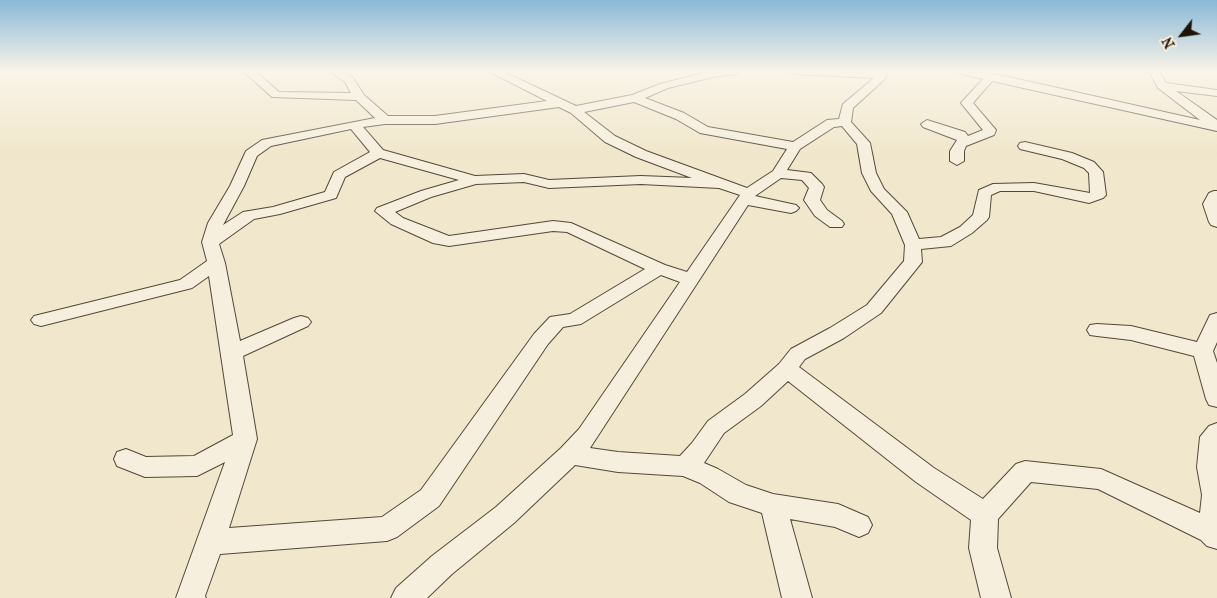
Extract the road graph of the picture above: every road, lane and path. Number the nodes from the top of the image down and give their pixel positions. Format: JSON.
{"nodes":[{"id":1,"x":362,"y":99,"type":"edge"},
{"id":2,"x":552,"y":99,"type":"edge"},
{"id":3,"x":631,"y":99,"type":"edge"},
{"id":4,"x":638,"y":99,"type":"edge"},
{"id":5,"x":856,"y":99,"type":"edge"},
{"id":6,"x":971,"y":99,"type":"edge"},
{"id":7,"x":1093,"y":99,"type":"edge"},
{"id":8,"x":1179,"y":99,"type":"edge"},
{"id":9,"x":561,"y":103,"type":"junction"},
{"id":10,"x":575,"y":110,"type":"junction"},
{"id":11,"x":976,"y":113,"type":"junction"},
{"id":12,"x":385,"y":120,"type":"junction"},
{"id":13,"x":845,"y":122,"type":"junction"},
{"id":14,"x":989,"y":122,"type":"dead end"},
{"id":15,"x":927,"y":124,"type":"dead end"},
{"id":16,"x":354,"y":125,"type":"junction"},
{"id":17,"x":1217,"y":127,"type":"edge"},
{"id":18,"x":965,"y":140,"type":"junction"},
{"id":19,"x":795,"y":146,"type":"junction"},
{"id":20,"x":1025,"y":146,"type":"dead end"},
{"id":21,"x":378,"y":153,"type":"junction"},
{"id":22,"x":957,"y":161,"type":"dead end"},
{"id":23,"x":778,"y":174,"type":"junction"},
{"id":24,"x":476,"y":180,"type":"junction"},
{"id":25,"x":720,"y":184,"type":"junction"},
{"id":26,"x":747,"y":196,"type":"junction"},
{"id":27,"x":1217,"y":196,"type":"edge"},
{"id":28,"x":791,"y":208,"type":"dead end"},
{"id":29,"x":1217,"y":222,"type":"edge"},
{"id":30,"x":836,"y":224,"type":"dead end"},
{"id":31,"x":210,"y":242,"type":"junction"},
{"id":32,"x":913,"y":245,"type":"junction"},
{"id":33,"x":216,"y":264,"type":"junction"},
{"id":34,"x":659,"y":270,"type":"junction"},
{"id":35,"x":690,"y":279,"type":"junction"},
{"id":36,"x":1217,"y":319,"type":"edge"},
{"id":37,"x":41,"y":320,"type":"dead end"},
{"id":38,"x":301,"y":322,"type":"dead end"},
{"id":39,"x":1097,"y":330,"type":"dead end"},
{"id":40,"x":1203,"y":351,"type":"junction"},
{"id":41,"x":232,"y":353,"type":"junction"},
{"id":42,"x":787,"y":369,"type":"junction"},
{"id":43,"x":1217,"y":399,"type":"edge"},
{"id":44,"x":1217,"y":432,"type":"edge"},
{"id":45,"x":245,"y":439,"type":"junction"},
{"id":46,"x":570,"y":455,"type":"junction"},
{"id":47,"x":126,"y":458,"type":"dead end"},
{"id":48,"x":685,"y":466,"type":"junction"},
{"id":49,"x":773,"y":505,"type":"junction"},
{"id":50,"x":985,"y":515,"type":"junction"},
{"id":51,"x":859,"y":525,"type":"dead end"},
{"id":52,"x":1214,"y":534,"type":"edge"},
{"id":53,"x":211,"y":542,"type":"junction"},
{"id":54,"x":191,"y":598,"type":"edge"},
{"id":55,"x":406,"y":598,"type":"edge"},
{"id":56,"x":798,"y":598,"type":"edge"},
{"id":57,"x":996,"y":598,"type":"edge"}],
"edges":[{"from":1,"to":12,"type":"street"},
{"from":2,"to":9,"type":"street"},
{"from":3,"to":10,"type":"street"},
{"from":4,"to":19,"type":"street"},
{"from":5,"to":13,"type":"street"},
{"from":6,"to":11,"type":"street"},
{"from":7,"to":17,"type":"street"},
{"from":8,"to":17,"type":"street"},
{"from":9,"to":10,"type":"street"},
{"from":9,"to":12,"type":"street"},
{"from":10,"to":25,"type":"street"},
{"from":11,"to":14,"type":"street"},
{"from":11,"to":18,"type":"street"},
{"from":12,"to":16,"type":"street"},
{"from":13,"to":19,"type":"street"},
{"from":13,"to":32,"type":"street"},
{"from":15,"to":18,"type":"street"},
{"from":16,"to":21,"type":"street"},
{"from":16,"to":31,"type":"street"},
{"from":18,"to":22,"type":"street"},
{"from":19,"to":23,"type":"street"},
{"from":20,"to":32,"type":"street"},
{"from":21,"to":24,"type":"street"},
{"from":21,"to":31,"type":"street"},
{"from":23,"to":26,"type":"street"},
{"from":23,"to":30,"type":"street"},
{"from":24,"to":25,"type":"street"},
{"from":24,"to":34,"type":"street"},
{"from":25,"to":26,"type":"street"},
{"from":26,"to":28,"type":"street"},
{"from":26,"to":35,"type":"street"},
{"from":27,"to":29,"type":"street"},
{"from":31,"to":33,"type":"street"},
{"from":32,"to":42,"type":"street"},
{"from":33,"to":37,"type":"street"},
{"from":33,"to":41,"type":"street"},
{"from":34,"to":35,"type":"street"},
{"from":34,"to":53,"type":"street"},
{"from":35,"to":46,"type":"street"},
{"from":36,"to":40,"type":"street"},
{"from":38,"to":41,"type":"street"},
{"from":39,"to":40,"type":"street"},
{"from":40,"to":43,"type":"street"},
{"from":41,"to":45,"type":"street"},
{"from":42,"to":48,"type":"street"},
{"from":42,"to":50,"type":"street"},
{"from":44,"to":52,"type":"street"},
{"from":45,"to":47,"type":"street"},
{"from":45,"to":53,"type":"street"},
{"from":46,"to":48,"type":"street"},
{"from":46,"to":55,"type":"street"},
{"from":48,"to":49,"type":"street"},
{"from":49,"to":51,"type":"street"},
{"from":49,"to":56,"type":"street"},
{"from":50,"to":52,"type":"street"},
{"from":50,"to":57,"type":"street"},
{"from":53,"to":54,"type":"street"}]}
